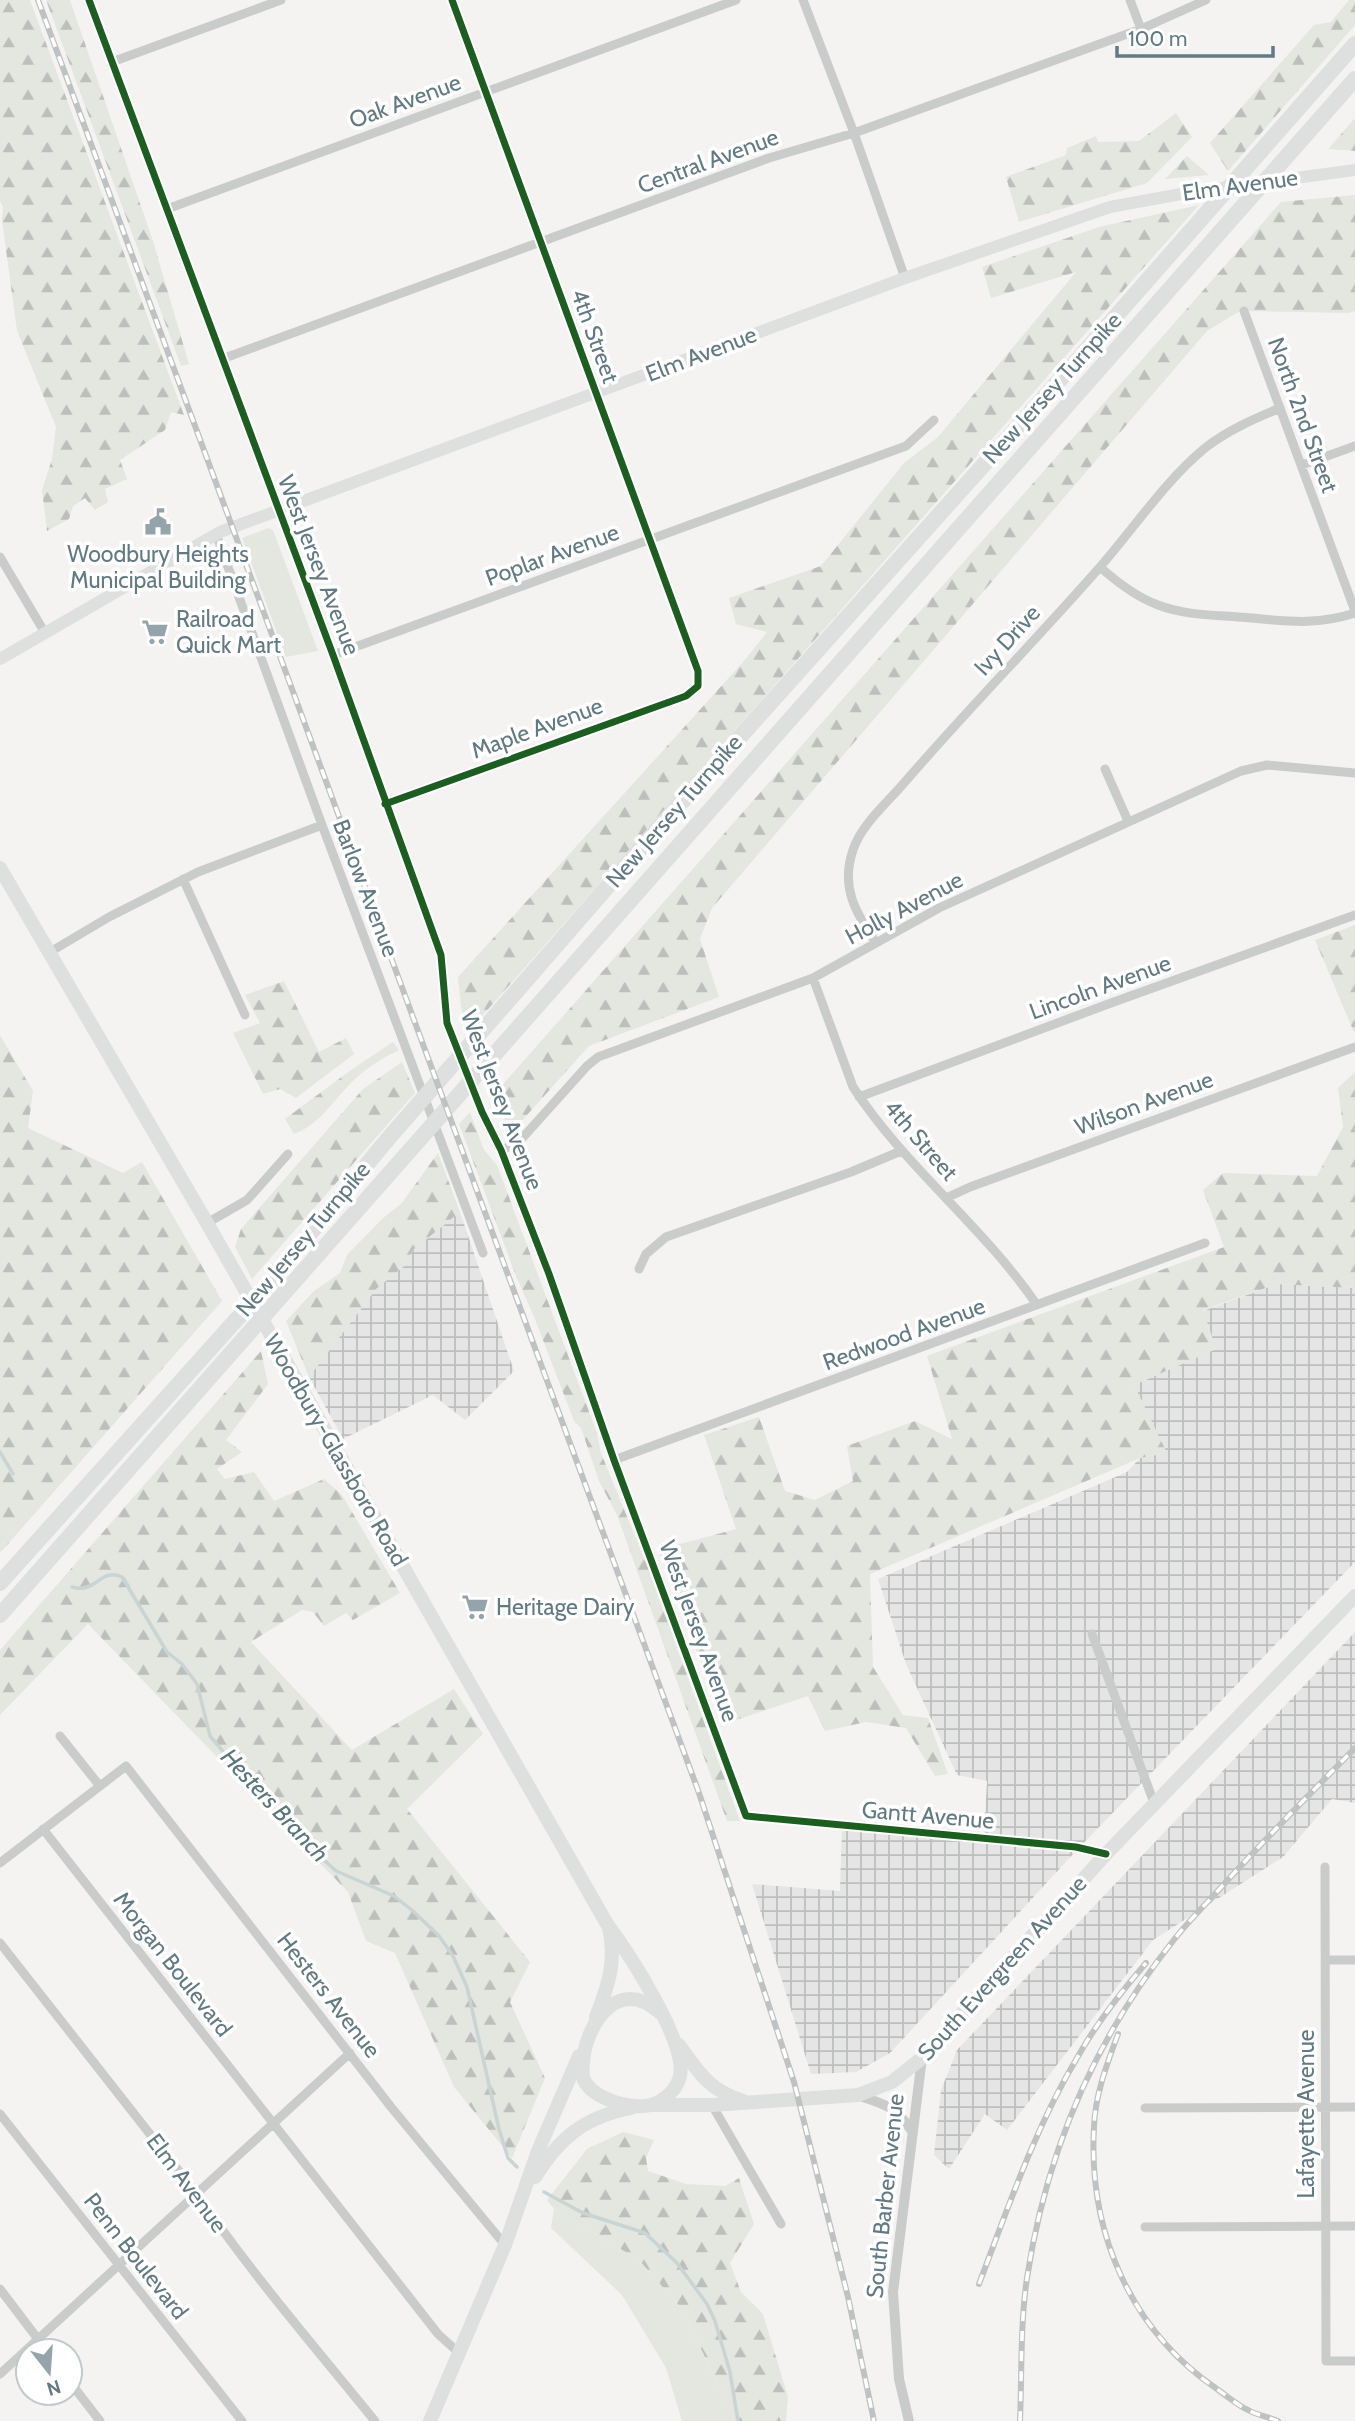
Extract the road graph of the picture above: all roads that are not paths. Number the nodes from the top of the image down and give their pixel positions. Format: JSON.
{"nodes":[{"id":1,"x":89,"y":0,"type":"edge"},
{"id":2,"x":281,"y":0,"type":"edge"},
{"id":3,"x":452,"y":0,"type":"edge"},
{"id":4,"x":736,"y":0,"type":"edge"},
{"id":5,"x":803,"y":0,"type":"edge"},
{"id":6,"x":1130,"y":0,"type":"edge"},
{"id":7,"x":1206,"y":0,"type":"edge"},
{"id":8,"x":1141,"y":29,"type":"junction"},
{"id":9,"x":1355,"y":44,"type":"edge"},
{"id":10,"x":111,"y":62,"type":"junction"},
{"id":11,"x":1355,"y":79,"type":"edge"},
{"id":12,"x":486,"y":92,"type":"junction"},
{"id":13,"x":854,"y":133,"type":"junction"},
{"id":14,"x":1355,"y":170,"type":"edge"},
{"id":15,"x":167,"y":209,"type":"junction"},
{"id":16,"x":541,"y":242,"type":"junction"},
{"id":17,"x":905,"y":278,"type":"junction"},
{"id":18,"x":1244,"y":311,"type":"dead end"},
{"id":19,"x":222,"y":359,"type":"junction"},
{"id":20,"x":595,"y":394,"type":"junction"},
{"id":21,"x":1280,"y":408,"type":"junction"},
{"id":22,"x":934,"y":421,"type":"dead end"},
{"id":23,"x":1355,"y":446,"type":"edge"},
{"id":24,"x":1302,"y":465,"type":"junction"},
{"id":25,"x":278,"y":510,"type":"junction"},
{"id":26,"x":216,"y":534,"type":"junction"},
{"id":27,"x":650,"y":540,"type":"junction"},
{"id":28,"x":0,"y":557,"type":"edge"},
{"id":29,"x":1100,"y":567,"type":"junction"},
{"id":30,"x":1355,"y":612,"type":"edge"},
{"id":31,"x":44,"y":633,"type":"junction"},
{"id":32,"x":333,"y":655,"type":"junction"},
{"id":33,"x":0,"y":659,"type":"edge"},
{"id":34,"x":698,"y":686,"type":"joint"},
{"id":35,"x":1105,"y":769,"type":"dead end"},
{"id":36,"x":1355,"y":773,"type":"edge"},
{"id":37,"x":386,"y":804,"type":"junction"},
{"id":38,"x":1128,"y":821,"type":"junction"},
{"id":39,"x":321,"y":825,"type":"junction"},
{"id":40,"x":0,"y":868,"type":"edge"},
{"id":41,"x":183,"y":879,"type":"junction"},
{"id":42,"x":1355,"y":915,"type":"edge"},
{"id":43,"x":876,"y":943,"type":"junction"},
{"id":44,"x":50,"y":952,"type":"junction"},
{"id":45,"x":813,"y":978,"type":"junction"},
{"id":46,"x":245,"y":1015,"type":"dead end"},
{"id":47,"x":1355,"y":1047,"type":"edge"},
{"id":48,"x":859,"y":1097,"type":"junction"},
{"id":49,"x":501,"y":1150,"type":"junction"},
{"id":50,"x":901,"y":1151,"type":"junction"},
{"id":51,"x":288,"y":1154,"type":"dead end"},
{"id":52,"x":946,"y":1198,"type":"junction"},
{"id":53,"x":207,"y":1223,"type":"junction"},
{"id":54,"x":1205,"y":1243,"type":"dead end"},
{"id":55,"x":483,"y":1254,"type":"dead end"},
{"id":56,"x":639,"y":1269,"type":"dead end"},
{"id":57,"x":1037,"y":1305,"type":"junction"},
{"id":58,"x":614,"y":1460,"type":"junction"},
{"id":59,"x":0,"y":1583,"type":"edge"},
{"id":60,"x":1355,"y":1596,"type":"edge"},
{"id":61,"x":0,"y":1615,"type":"edge"},
{"id":62,"x":1092,"y":1634,"type":"dead end"},
{"id":63,"x":60,"y":1736,"type":"dead end"},
{"id":64,"x":99,"y":1784,"type":"junction"},
{"id":65,"x":1154,"y":1803,"type":"junction"},
{"id":66,"x":746,"y":1816,"type":"joint"},
{"id":67,"x":43,"y":1829,"type":"junction"},
{"id":68,"x":1106,"y":1854,"type":"junction"},
{"id":69,"x":0,"y":1863,"type":"edge"},
{"id":70,"x":1325,"y":1867,"type":"dead end"},
{"id":71,"x":607,"y":1924,"type":"junction"},
{"id":72,"x":0,"y":1943,"type":"edge"},
{"id":73,"x":1326,"y":1960,"type":"junction"},
{"id":74,"x":1355,"y":1960,"type":"edge"},
{"id":75,"x":662,"y":2014,"type":"junction"},
{"id":76,"x":593,"y":2026,"type":"junction"},
{"id":77,"x":672,"y":2035,"type":"junction"},
{"id":78,"x":587,"y":2041,"type":"junction"},
{"id":79,"x":351,"y":2053,"type":"junction"},
{"id":80,"x":922,"y":2058,"type":"junction"},
{"id":81,"x":858,"y":2095,"type":"junction"},
{"id":82,"x":750,"y":2103,"type":"junction"},
{"id":83,"x":712,"y":2105,"type":"junction"},
{"id":84,"x":645,"y":2106,"type":"junction"},
{"id":85,"x":1325,"y":2107,"type":"junction"},
{"id":86,"x":1355,"y":2107,"type":"edge"},
{"id":87,"x":1145,"y":2108,"type":"dead end"},
{"id":88,"x":0,"y":2114,"type":"edge"},
{"id":89,"x":273,"y":2122,"type":"junction"},
{"id":90,"x":913,"y":2132,"type":"junction"},
{"id":91,"x":197,"y":2194,"type":"junction"},
{"id":92,"x":523,"y":2196,"type":"junction"},
{"id":93,"x":781,"y":2224,"type":"dead end"},
{"id":94,"x":1325,"y":2226,"type":"junction"},
{"id":95,"x":1355,"y":2226,"type":"edge"},
{"id":96,"x":1145,"y":2227,"type":"dead end"},
{"id":97,"x":505,"y":2245,"type":"junction"},
{"id":98,"x":120,"y":2265,"type":"junction"},
{"id":99,"x":0,"y":2290,"type":"edge"},
{"id":100,"x":37,"y":2337,"type":"edge"},
{"id":101,"x":42,"y":2337,"type":"edge"},
{"id":102,"x":458,"y":2352,"type":"junction"},
{"id":103,"x":1355,"y":2361,"type":"edge"},
{"id":104,"x":14,"y":2362,"type":"edge"},
{"id":105,"x":0,"y":2374,"type":"edge"},
{"id":106,"x":84,"y":2400,"type":"edge"},
{"id":107,"x":100,"y":2421,"type":"edge"},
{"id":108,"x":242,"y":2421,"type":"edge"},
{"id":109,"x":375,"y":2421,"type":"edge"},
{"id":110,"x":430,"y":2421,"type":"edge"},
{"id":111,"x":909,"y":2421,"type":"edge"}],
"edges":[{"from":1,"to":10,"type":"street","name":"West Jersey Avenue"},
{"from":2,"to":10,"type":"street"},
{"from":3,"to":12,"type":"street","name":"4th Street"},
{"from":4,"to":12,"type":"street","name":"Oak Avenue"},
{"from":5,"to":13,"type":"street"},
{"from":6,"to":8,"type":"street"},
{"from":7,"to":8,"type":"street","name":"Central Avenue"},
{"from":8,"to":13,"type":"street","name":"Central Avenue"},
{"from":9,"to":59,"type":"highway","name":"New Jersey Turnpike"},
{"from":10,"to":15,"type":"street","name":"West Jersey Avenue"},
{"from":11,"to":61,"type":"highway","name":"New Jersey Turnpike"},
{"from":12,"to":15,"type":"street","name":"Oak Avenue"},
{"from":12,"to":16,"type":"street","name":"4th Street"},
{"from":13,"to":16,"type":"street","name":"Central Avenue"},
{"from":13,"to":17,"type":"street"},
{"from":14,"to":17,"type":"main road","name":"Elm Avenue"},
{"from":15,"to":19,"type":"street","name":"West Jersey Avenue"},
{"from":16,"to":19,"type":"street","name":"Central Avenue"},
{"from":16,"to":20,"type":"street","name":"4th Street"},
{"from":17,"to":20,"type":"main road","name":"Elm Avenue"},
{"from":18,"to":21,"type":"street","name":"North 2nd Street"},
{"from":19,"to":25,"type":"street","name":"West Jersey Avenue"},
{"from":20,"to":25,"type":"main road","name":"Elm Avenue"},
{"from":20,"to":27,"type":"street","name":"4th Street"},
{"from":21,"to":24,"type":"street","name":"North 2nd Street"},
{"from":21,"to":29,"type":"street","name":"Ivy Drive"},
{"from":22,"to":27,"type":"street","name":"Poplar Avenue"},
{"from":23,"to":24,"type":"street"},
{"from":24,"to":30,"type":"street","name":"North 2nd Street"},
{"from":25,"to":26,"type":"main road","name":"Elm Avenue"},
{"from":25,"to":32,"type":"street","name":"West Jersey Avenue"},
{"from":26,"to":31,"type":"main road","name":"Elm Avenue"},
{"from":26,"to":39,"type":"street","name":"Barlow Avenue"},
{"from":27,"to":32,"type":"street","name":"Poplar Avenue"},
{"from":27,"to":34,"type":"street","name":"4th Street"},
{"from":28,"to":31,"type":"street"},
{"from":29,"to":30,"type":"street"},
{"from":29,"to":43,"type":"street","name":"Ivy Drive"},
{"from":31,"to":33,"type":"main road","name":"Elm Avenue"},
{"from":32,"to":37,"type":"street","name":"West Jersey Avenue"},
{"from":34,"to":37,"type":"street","name":"Maple Avenue"},
{"from":35,"to":38,"type":"street"},
{"from":36,"to":38,"type":"street","name":"Holly Avenue"},
{"from":37,"to":49,"type":"street","name":"West Jersey Avenue"},
{"from":38,"to":43,"type":"street","name":"Holly Avenue"},
{"from":39,"to":41,"type":"street"},
{"from":39,"to":55,"type":"street","name":"Barlow Avenue"},
{"from":40,"to":44,"type":"main road","name":"Woodbury-Glassboro Road"},
{"from":41,"to":44,"type":"street"},
{"from":41,"to":46,"type":"street"},
{"from":42,"to":48,"type":"street","name":"Lincoln Avenue"},
{"from":43,"to":45,"type":"street","name":"Holly Avenue"},
{"from":44,"to":53,"type":"main road","name":"Woodbury-Glassboro Road"},
{"from":45,"to":48,"type":"street","name":"4th Street"},
{"from":45,"to":49,"type":"street","name":"Holly Avenue"},
{"from":47,"to":52,"type":"street","name":"Wilson Avenue"},
{"from":48,"to":50,"type":"street","name":"4th Street"},
{"from":49,"to":58,"type":"street","name":"West Jersey Avenue"},
{"from":50,"to":52,"type":"street","name":"4th Street"},
{"from":50,"to":56,"type":"street"},
{"from":51,"to":53,"type":"street"},
{"from":52,"to":57,"type":"street","name":"4th Street"},
{"from":53,"to":71,"type":"main road","name":"Woodbury-Glassboro Road"},
{"from":54,"to":57,"type":"street","name":"Redwood Avenue"},
{"from":57,"to":58,"type":"street","name":"Redwood Avenue"},
{"from":58,"to":66,"type":"street","name":"West Jersey Avenue"},
{"from":60,"to":65,"type":"main road","name":"South Evergreen Avenue"},
{"from":62,"to":65,"type":"street"},
{"from":63,"to":64,"type":"street"},
{"from":64,"to":67,"type":"street"},
{"from":64,"to":79,"type":"street","name":"Hesters Avenue"},
{"from":65,"to":68,"type":"main road","name":"South Evergreen Avenue"},
{"from":66,"to":68,"type":"street","name":"Gantt Avenue"},
{"from":67,"to":69,"type":"street"},
{"from":67,"to":89,"type":"street","name":"Morgan Boulevard"},
{"from":68,"to":80,"type":"main road","name":"South Evergreen Avenue"},
{"from":70,"to":73,"type":"street","name":"Lafayette Avenue"},
{"from":71,"to":75,"type":"main road","name":"Woodbury-Glassboro Road"},
{"from":71,"to":76,"type":"main road","name":"Woodbury-Glassboro Road"},
{"from":72,"to":91,"type":"street","name":"Elm Avenue"},
{"from":73,"to":74,"type":"street"},
{"from":73,"to":85,"type":"street","name":"Lafayette Avenue"},
{"from":75,"to":76,"type":"main road"},
{"from":75,"to":77,"type":"main road"},
{"from":76,"to":78,"type":"main road"},
{"from":77,"to":82,"type":"main road","name":"South Evergreen Avenue"},
{"from":77,"to":84,"type":"main road"},
{"from":78,"to":84,"type":"main road"},
{"from":78,"to":92,"type":"main road","name":"South Evergreen Avenue"},
{"from":79,"to":89,"type":"street"},
{"from":79,"to":97,"type":"street","name":"Hesters Avenue"},
{"from":80,"to":81,"type":"main road","name":"South Evergreen Avenue"},
{"from":80,"to":90,"type":"street","name":"South Barber Avenue"},
{"from":81,"to":82,"type":"main road","name":"South Evergreen Avenue"},
{"from":81,"to":90,"type":"street"},
{"from":82,"to":83,"type":"main road","name":"South Evergreen Avenue"},
{"from":83,"to":84,"type":"main road","name":"South Evergreen Avenue"},
{"from":83,"to":93,"type":"street"},
{"from":84,"to":92,"type":"main road","name":"South Evergreen Avenue"},
{"from":85,"to":86,"type":"street"},
{"from":85,"to":87,"type":"street"},
{"from":85,"to":94,"type":"street","name":"Lafayette Avenue"},
{"from":88,"to":98,"type":"street","name":"Penn Boulevard"},
{"from":89,"to":91,"type":"street"},
{"from":89,"to":102,"type":"street","name":"Morgan Boulevard"},
{"from":90,"to":111,"type":"street","name":"South Barber Avenue"},
{"from":91,"to":98,"type":"street"},
{"from":91,"to":109,"type":"street","name":"Elm Avenue"},
{"from":92,"to":97,"type":"main road","name":"South Evergreen Avenue"},
{"from":94,"to":95,"type":"street"},
{"from":94,"to":96,"type":"street"},
{"from":94,"to":103,"type":"street","name":"Lafayette Avenue"},
{"from":97,"to":102,"type":"main road","name":"South Evergreen Avenue"},
{"from":98,"to":101,"type":"street"},
{"from":98,"to":108,"type":"street","name":"Penn Boulevard"},
{"from":99,"to":100,"type":"street"},
{"from":102,"to":110,"type":"main road","name":"South Evergreen Avenue"},
{"from":104,"to":105,"type":"street"},
{"from":106,"to":107,"type":"street"}]}
